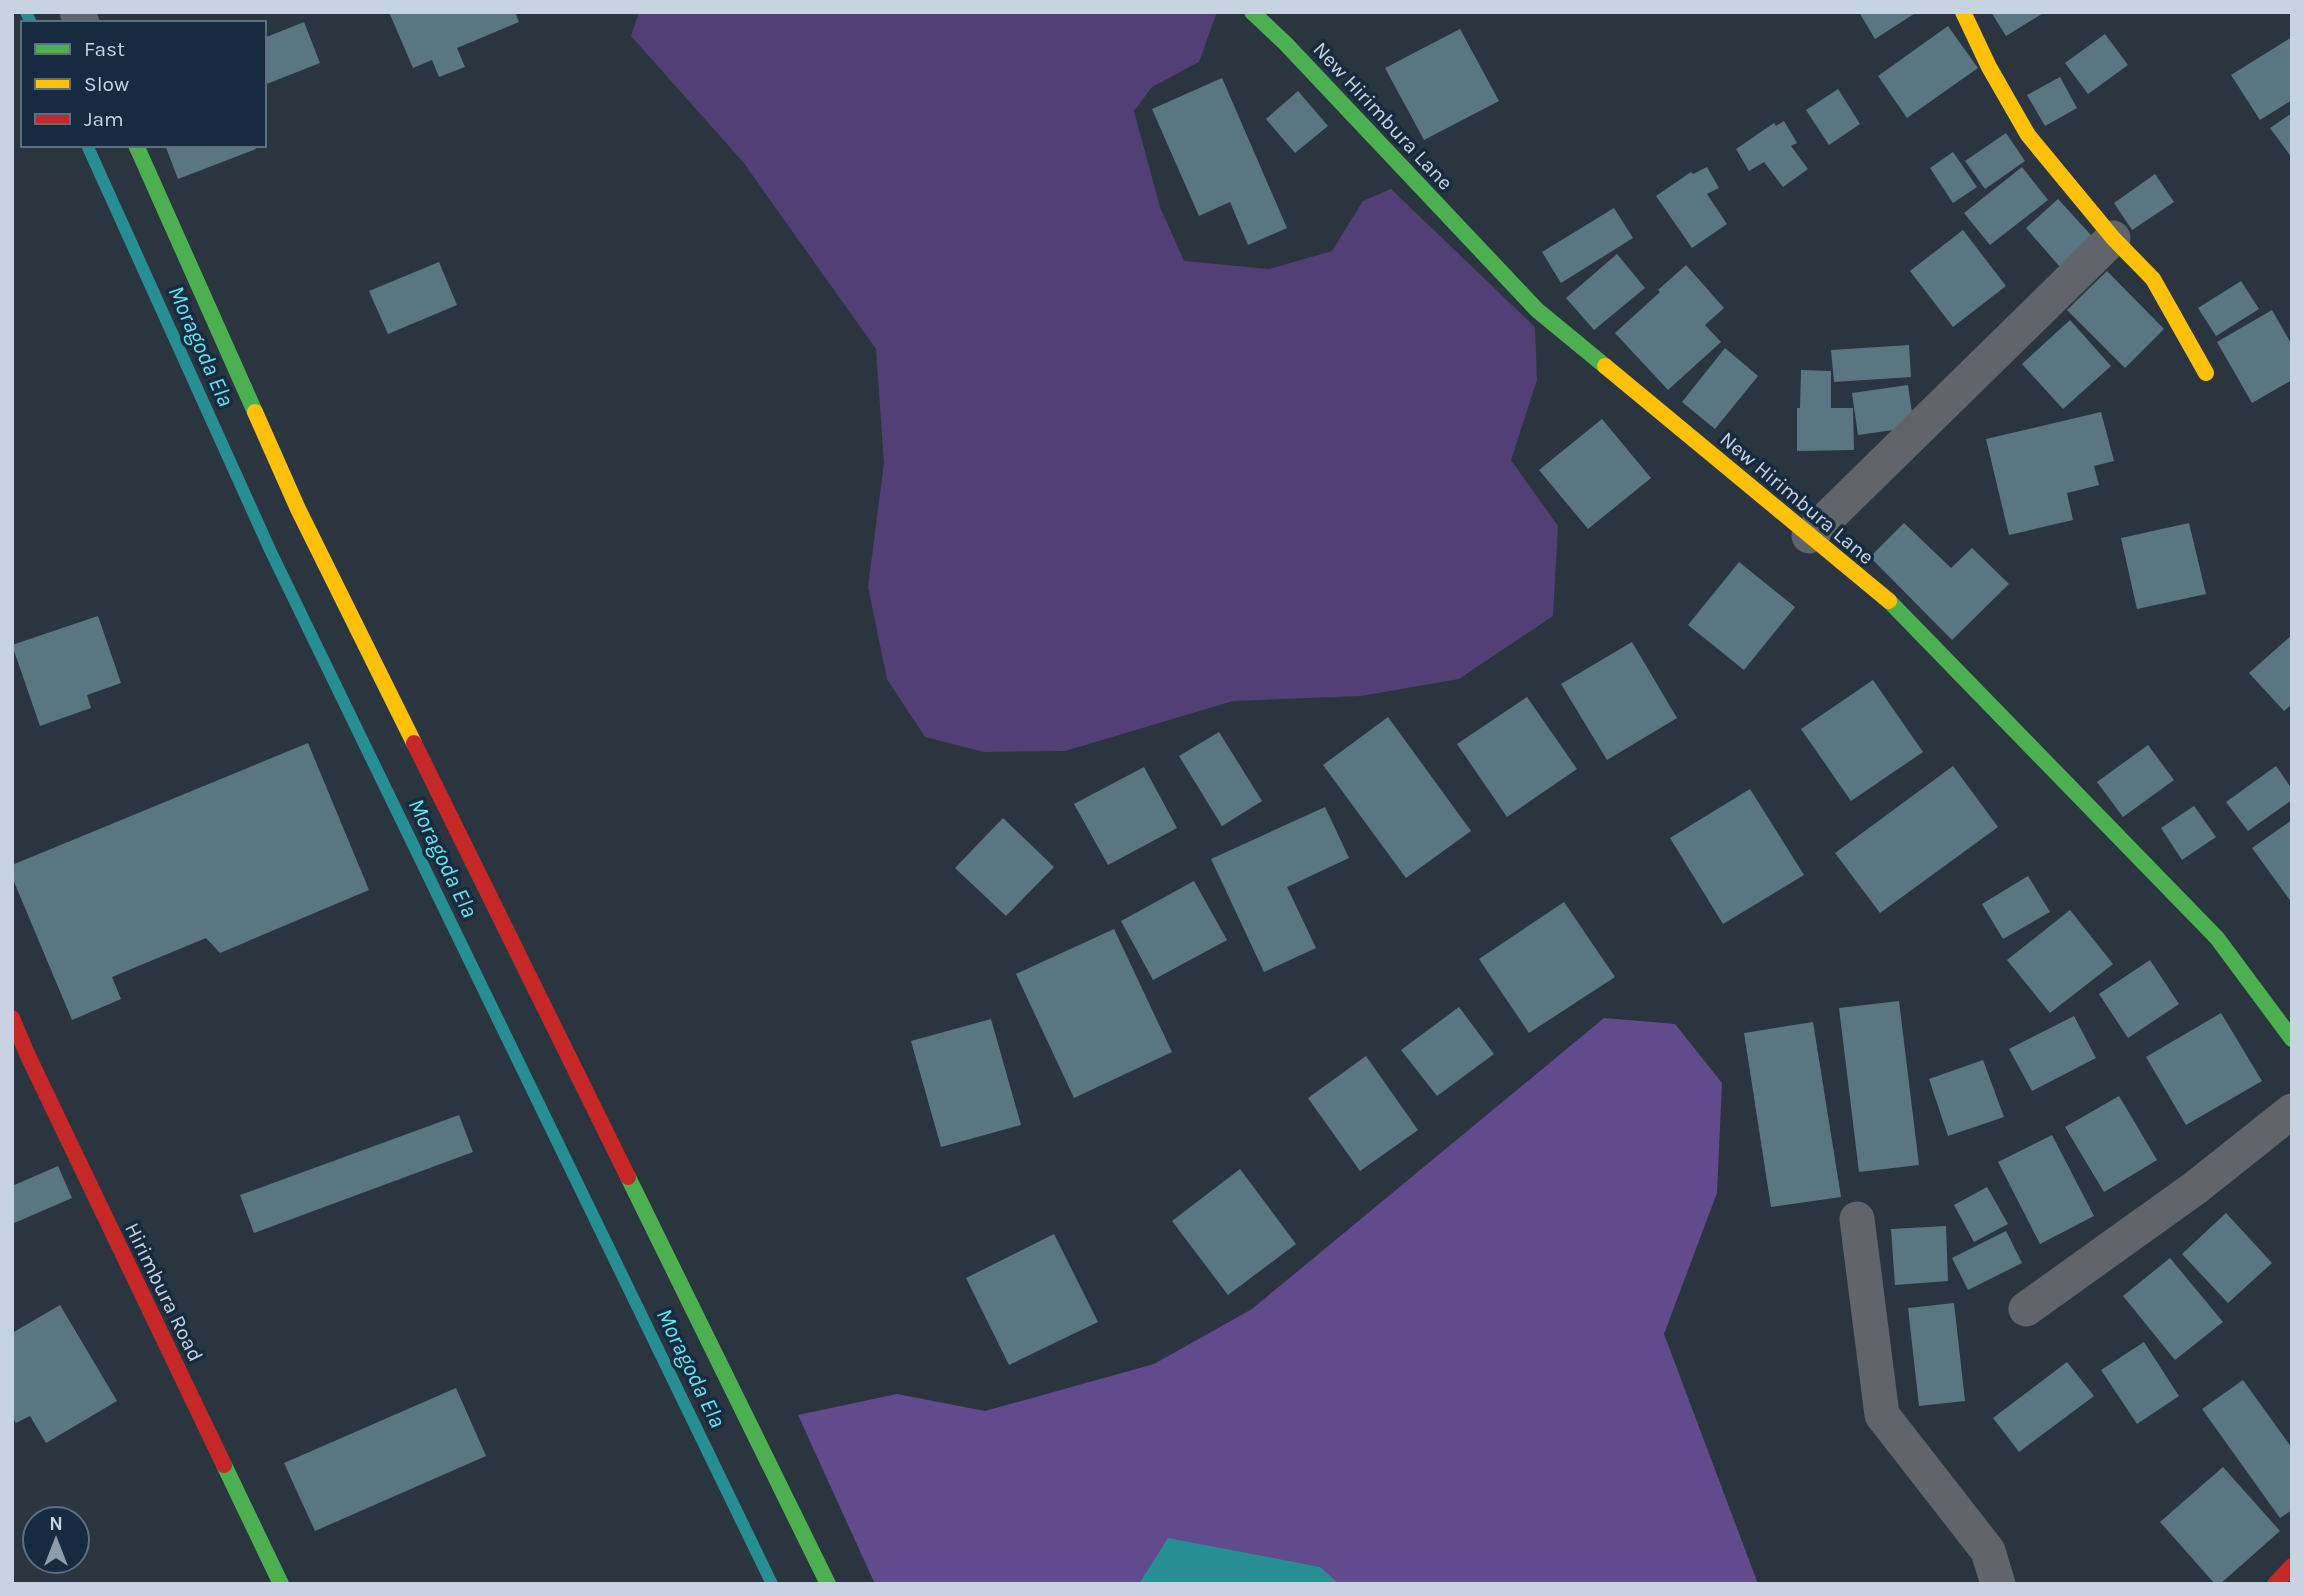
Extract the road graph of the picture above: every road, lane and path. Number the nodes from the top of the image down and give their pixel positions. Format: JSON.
{"nodes":[{"id":1,"x":1252,"y":12,"type":"edge"},
{"id":2,"x":1963,"y":12,"type":"edge"},
{"id":3,"x":137,"y":147,"type":"edge"},
{"id":4,"x":2113,"y":238,"type":"junction"},
{"id":5,"x":2206,"y":373,"type":"dead end"},
{"id":6,"x":1810,"y":536,"type":"junction"},
{"id":7,"x":12,"y":1018,"type":"edge"},
{"id":8,"x":2292,"y":1039,"type":"edge"},
{"id":9,"x":2292,"y":1111,"type":"edge"},
{"id":10,"x":1857,"y":1219,"type":"dead end"},
{"id":11,"x":2026,"y":1309,"type":"dead end"},
{"id":12,"x":2292,"y":1566,"type":"edge"},
{"id":13,"x":281,"y":1584,"type":"edge"},
{"id":14,"x":828,"y":1584,"type":"edge"},
{"id":15,"x":1998,"y":1584,"type":"edge"},
{"id":16,"x":2275,"y":1584,"type":"edge"}],
"edges":[{"from":1,"to":6,"type":"street","name":"New Hirimbura Lane"},
{"from":2,"to":4,"type":"street"},
{"from":3,"to":14,"type":"street"},
{"from":4,"to":5,"type":"street"},
{"from":4,"to":6,"type":"street"},
{"from":6,"to":8,"type":"street","name":"New Hirimbura Lane"},
{"from":7,"to":13,"type":"street","name":"Hirimbura Road"},
{"from":9,"to":11,"type":"street"},
{"from":10,"to":15,"type":"street"},
{"from":12,"to":16,"type":"street"}]}
